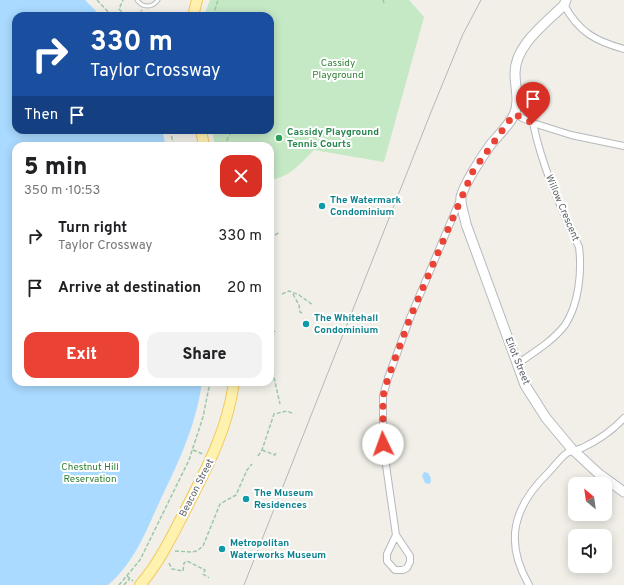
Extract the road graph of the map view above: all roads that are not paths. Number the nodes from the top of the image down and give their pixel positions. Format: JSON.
{"nodes":[{"id":1,"x":137,"y":0,"type":"edge"},
{"id":2,"x":158,"y":0,"type":"edge"},
{"id":3,"x":197,"y":0,"type":"edge"},
{"id":4,"x":565,"y":2,"type":"edge"},
{"id":5,"x":194,"y":12,"type":"edge"},
{"id":6,"x":624,"y":49,"type":"edge"},
{"id":7,"x":514,"y":114,"type":"junction"},
{"id":8,"x":533,"y":123,"type":"junction"},
{"id":9,"x":624,"y":146,"type":"edge"},
{"id":10,"x":461,"y":198,"type":"junction"},
{"id":11,"x":516,"y":364,"type":"junction"},
{"id":12,"x":233,"y":386,"type":"edge"},
{"id":13,"x":624,"y":418,"type":"edge"},
{"id":14,"x":574,"y":451,"type":"junction"},
{"id":15,"x":624,"y":492,"type":"edge"},
{"id":16,"x":396,"y":535,"type":"junction"},
{"id":17,"x":136,"y":583,"type":"edge"},
{"id":18,"x":529,"y":585,"type":"edge"}],
"edges":[{"from":1,"to":2,"type":"lane"},
{"from":3,"to":5,"type":"main road"},
{"from":4,"to":6,"type":"street"},
{"from":4,"to":7,"type":"street"},
{"from":7,"to":8,"type":"street"},
{"from":7,"to":10,"type":"street"},
{"from":8,"to":9,"type":"street"},
{"from":8,"to":11,"type":"street","name":"Willow Crescent"},
{"from":10,"to":11,"type":"street","name":"Eliot Street"},
{"from":10,"to":16,"type":"street"},
{"from":11,"to":14,"type":"street","name":"Eliot Street"},
{"from":12,"to":17,"type":"main road","name":"Beacon Street"},
{"from":13,"to":14,"type":"street"},
{"from":14,"to":15,"type":"street","name":"Eliot Street"},
{"from":14,"to":18,"type":"street"},
{"from":16,"to":16,"type":"street"}]}
